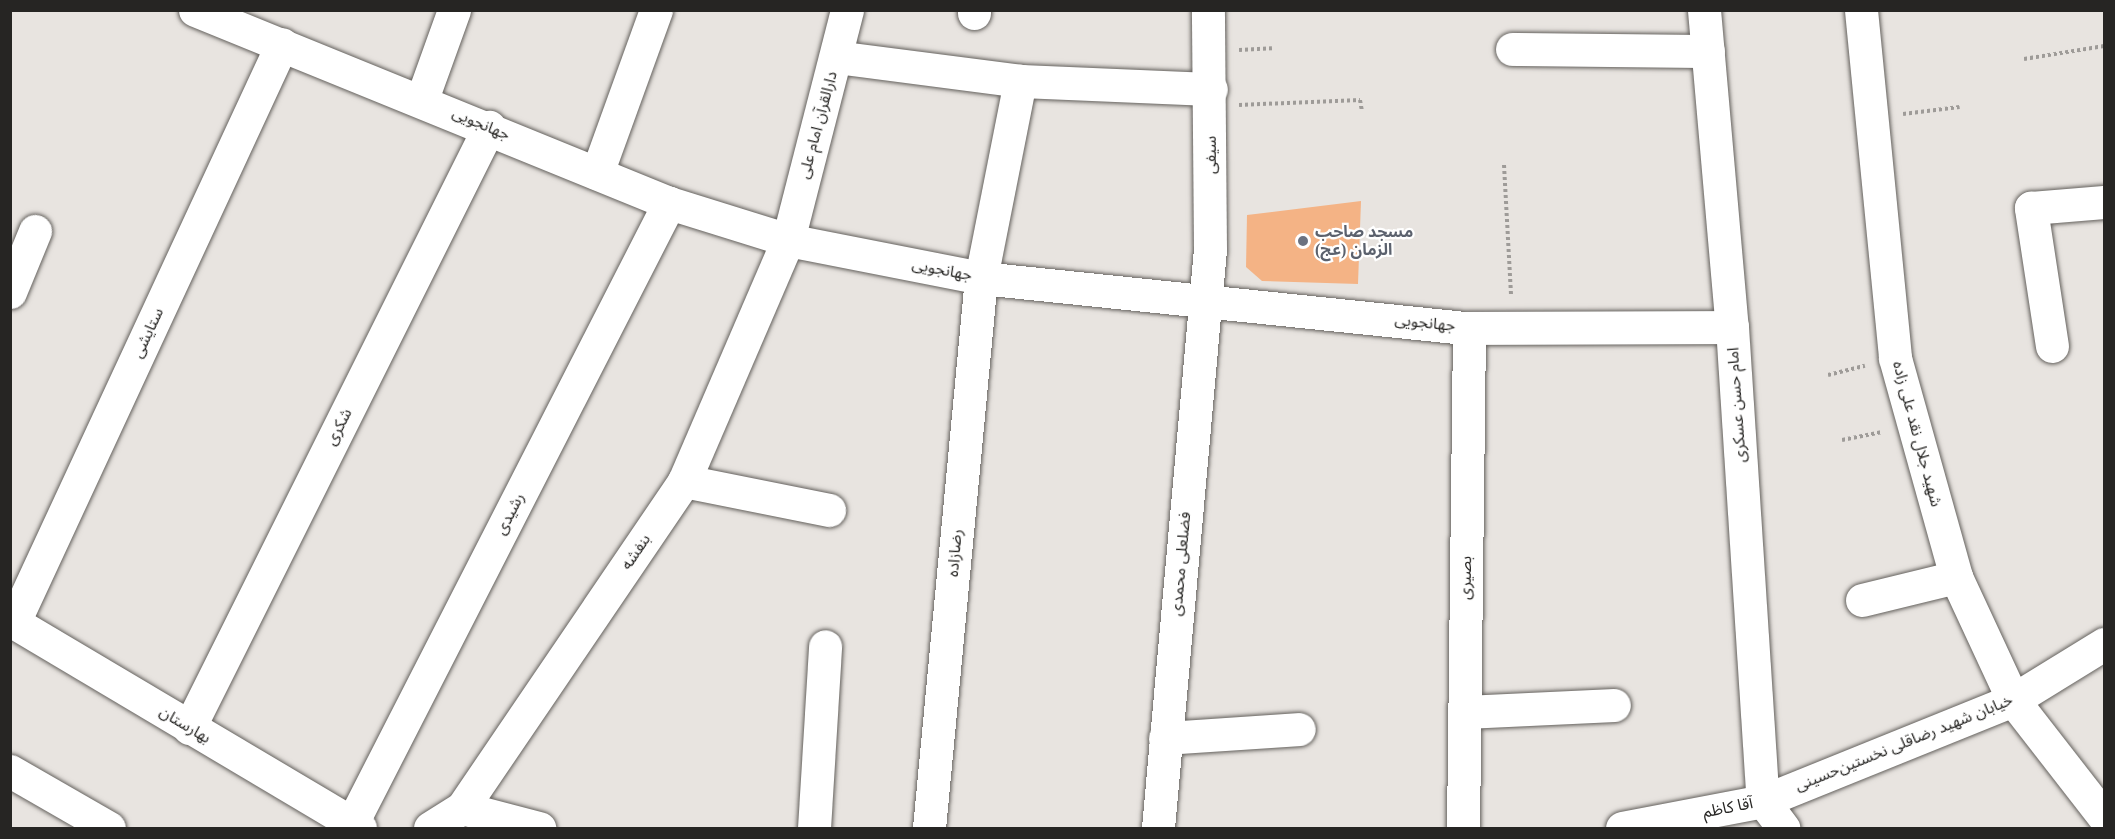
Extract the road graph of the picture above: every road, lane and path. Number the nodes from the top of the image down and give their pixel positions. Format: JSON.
{"nodes":[{"id":1,"x":195,"y":10,"type":"edge"},
{"id":2,"x":454,"y":10,"type":"edge"},
{"id":3,"x":656,"y":10,"type":"edge"},
{"id":4,"x":847,"y":10,"type":"edge"},
{"id":5,"x":1208,"y":10,"type":"edge"},
{"id":6,"x":1704,"y":10,"type":"edge"},
{"id":7,"x":1861,"y":10,"type":"edge"},
{"id":8,"x":243,"y":19,"type":"edge"},
{"id":9,"x":282,"y":44,"type":"junction"},
{"id":10,"x":2104,"y":46,"type":"edge"},
{"id":11,"x":1512,"y":49,"type":"dead end"},
{"id":12,"x":1708,"y":51,"type":"junction"},
{"id":13,"x":836,"y":57,"type":"junction"},
{"id":14,"x":2024,"y":59,"type":"dead end"},
{"id":15,"x":1020,"y":81,"type":"junction"},
{"id":16,"x":1211,"y":98,"type":"junction"},
{"id":17,"x":422,"y":99,"type":"junction"},
{"id":18,"x":1960,"y":107,"type":"dead end"},
{"id":19,"x":1362,"y":111,"type":"dead end"},
{"id":20,"x":1876,"y":118,"type":"junction"},
{"id":21,"x":489,"y":128,"type":"junction"},
{"id":22,"x":1504,"y":165,"type":"dead end"},
{"id":23,"x":597,"y":173,"type":"junction"},
{"id":24,"x":2104,"y":202,"type":"edge"},
{"id":25,"x":669,"y":203,"type":"junction"},
{"id":26,"x":35,"y":231,"type":"dead end"},
{"id":27,"x":788,"y":240,"type":"junction"},
{"id":28,"x":981,"y":278,"type":"junction"},
{"id":29,"x":10,"y":292,"type":"edge"},
{"id":30,"x":1205,"y":300,"type":"junction"},
{"id":31,"x":1732,"y":327,"type":"junction"},
{"id":32,"x":1469,"y":328,"type":"junction"},
{"id":33,"x":1513,"y":329,"type":"junction"},
{"id":34,"x":2052,"y":346,"type":"dead end"},
{"id":35,"x":1914,"y":426,"type":"junction"},
{"id":36,"x":1842,"y":440,"type":"dead end"},
{"id":37,"x":684,"y":481,"type":"junction"},
{"id":38,"x":829,"y":510,"type":"dead end"},
{"id":39,"x":1956,"y":577,"type":"junction"},
{"id":40,"x":1862,"y":600,"type":"dead end"},
{"id":41,"x":12,"y":621,"type":"edge"},
{"id":42,"x":2104,"y":644,"type":"edge"},
{"id":43,"x":825,"y":646,"type":"dead end"},
{"id":44,"x":2013,"y":700,"type":"junction"},
{"id":45,"x":1614,"y":705,"type":"dead end"},
{"id":46,"x":1465,"y":712,"type":"junction"},
{"id":47,"x":189,"y":728,"type":"junction"},
{"id":48,"x":1299,"y":729,"type":"dead end"},
{"id":49,"x":1165,"y":738,"type":"junction"},
{"id":50,"x":10,"y":771,"type":"edge"},
{"id":51,"x":1763,"y":801,"type":"junction"},
{"id":52,"x":462,"y":808,"type":"junction"},
{"id":53,"x":2104,"y":817,"type":"edge"},
{"id":54,"x":355,"y":827,"type":"edge"},
{"id":55,"x":110,"y":828,"type":"edge"},
{"id":56,"x":430,"y":828,"type":"edge"},
{"id":57,"x":539,"y":828,"type":"edge"},
{"id":58,"x":814,"y":828,"type":"edge"},
{"id":59,"x":929,"y":828,"type":"edge"},
{"id":60,"x":1158,"y":828,"type":"edge"},
{"id":61,"x":1463,"y":828,"type":"edge"},
{"id":62,"x":1622,"y":828,"type":"edge"},
{"id":63,"x":1783,"y":828,"type":"edge"}],
"edges":[{"from":1,"to":8,"type":"street","name":"جهانجویی"},
{"from":2,"to":17,"type":"street"},
{"from":3,"to":23,"type":"street"},
{"from":4,"to":13,"type":"street","name":"دارالقرآن امام علی"},
{"from":5,"to":16,"type":"street","name":"سیفی"},
{"from":6,"to":12,"type":"street","name":"امام حسن عسکری"},
{"from":7,"to":20,"type":"street","name":"شهید جلال نقد علی زاده"},
{"from":8,"to":9,"type":"street","name":"جهانجویی"},
{"from":9,"to":17,"type":"street","name":"جهانجویی"},
{"from":9,"to":41,"type":"street","name":"ستایشی"},
{"from":10,"to":14,"type":"path"},
{"from":11,"to":12,"type":"street"},
{"from":12,"to":31,"type":"street","name":"امام حسن عسکری"},
{"from":13,"to":15,"type":"street"},
{"from":13,"to":27,"type":"street","name":"دارالقرآن امام علی"},
{"from":15,"to":16,"type":"street"},
{"from":15,"to":28,"type":"street","name":"رضازاده"},
{"from":16,"to":19,"type":"path"},
{"from":16,"to":30,"type":"street","name":"سیفی"},
{"from":17,"to":21,"type":"street","name":"جهانجویی"},
{"from":18,"to":20,"type":"path"},
{"from":20,"to":35,"type":"street","name":"شهید جلال نقد علی زاده"},
{"from":21,"to":23,"type":"street","name":"جهانجویی"},
{"from":21,"to":47,"type":"street","name":"شکری"},
{"from":22,"to":33,"type":"path"},
{"from":23,"to":25,"type":"street","name":"جهانجویی"},
{"from":24,"to":34,"type":"street"},
{"from":25,"to":27,"type":"street","name":"جهانجویی"},
{"from":25,"to":54,"type":"street","name":"رشیدی"},
{"from":26,"to":29,"type":"street"},
{"from":27,"to":28,"type":"street","name":"جهانجویی"},
{"from":27,"to":37,"type":"street","name":"بنفشه"},
{"from":28,"to":30,"type":"street","name":"جهانجویی"},
{"from":28,"to":59,"type":"street","name":"رضازاده"},
{"from":30,"to":32,"type":"street","name":"جهانجویی"},
{"from":30,"to":49,"type":"street","name":"فضلعلی محمدی"},
{"from":31,"to":33,"type":"street","name":"جهانجویی"},
{"from":31,"to":51,"type":"street","name":"امام حسن عسکری"},
{"from":32,"to":33,"type":"street","name":"جهانجویی"},
{"from":32,"to":46,"type":"street","name":"بصیری"},
{"from":35,"to":36,"type":"path"},
{"from":35,"to":39,"type":"street","name":"شهید جلال نقد علی زاده"},
{"from":37,"to":38,"type":"street"},
{"from":37,"to":52,"type":"street","name":"بنفشه"},
{"from":39,"to":40,"type":"street"},
{"from":39,"to":44,"type":"street","name":"شهید جلال نقد علی زاده"},
{"from":41,"to":47,"type":"street","name":"بهارستان"},
{"from":42,"to":44,"type":"street","name":"خیابان شهید رضاقلی نخستین‌حسینی"},
{"from":43,"to":58,"type":"street"},
{"from":44,"to":51,"type":"street","name":"خیابان شهید رضاقلی نخستین‌حسینی"},
{"from":44,"to":53,"type":"street","name":"شهید جلال نقد علی زاده"},
{"from":45,"to":46,"type":"street"},
{"from":46,"to":61,"type":"street","name":"بصیری"},
{"from":47,"to":54,"type":"street","name":"بهارستان"},
{"from":48,"to":49,"type":"street"},
{"from":49,"to":60,"type":"street","name":"فضلعلی محمدی"},
{"from":50,"to":55,"type":"street"},
{"from":51,"to":62,"type":"street","name":"آقا کاظم"},
{"from":51,"to":63,"type":"street"},
{"from":52,"to":56,"type":"street","name":"بنفشه"},
{"from":52,"to":57,"type":"street"}]}
